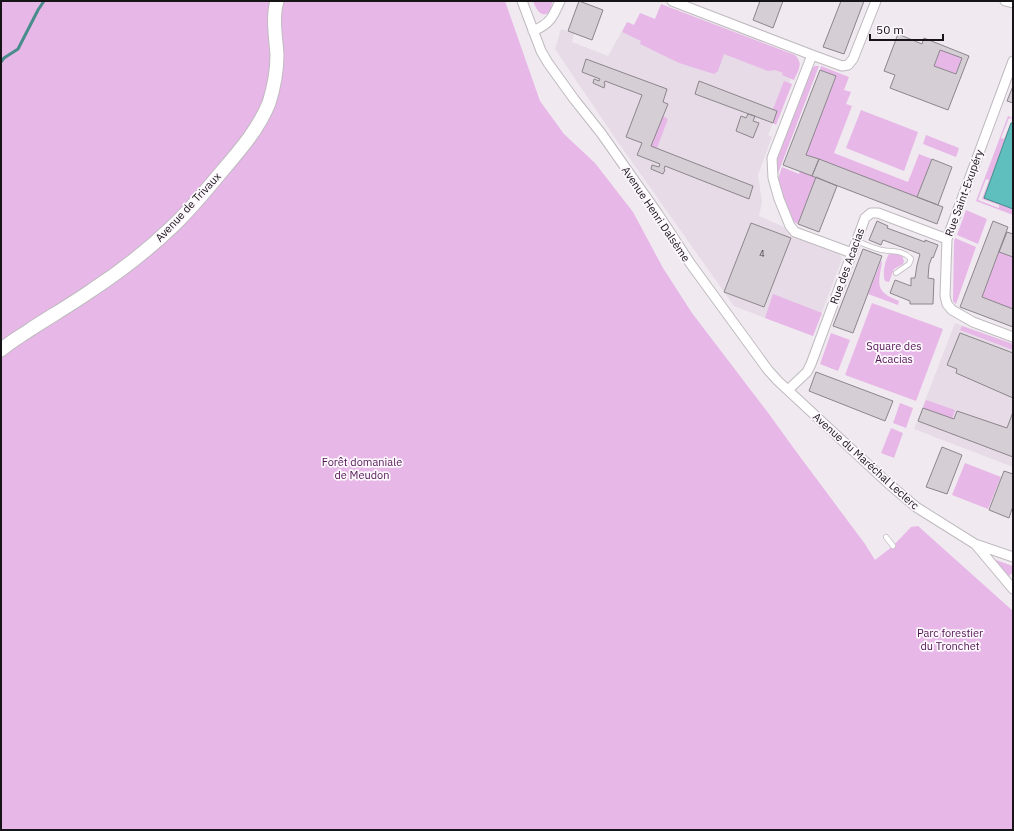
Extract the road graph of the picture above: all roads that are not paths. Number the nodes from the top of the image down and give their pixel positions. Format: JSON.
{"nodes":[{"id":1,"x":278,"y":1,"type":"edge"},
{"id":2,"x":522,"y":1,"type":"edge"},
{"id":3,"x":560,"y":1,"type":"edge"},
{"id":4,"x":672,"y":1,"type":"edge"},
{"id":5,"x":876,"y":1,"type":"edge"},
{"id":6,"x":1005,"y":1,"type":"edge"},
{"id":7,"x":1013,"y":3,"type":"edge"},
{"id":8,"x":533,"y":31,"type":"junction"},
{"id":9,"x":812,"y":55,"type":"junction"},
{"id":10,"x":1013,"y":61,"type":"edge"},
{"id":11,"x":947,"y":239,"type":"junction"},
{"id":12,"x":857,"y":241,"type":"junction"},
{"id":13,"x":852,"y":253,"type":"junction"},
{"id":14,"x":896,"y":273,"type":"dead end"},
{"id":15,"x":1013,"y":337,"type":"edge"},
{"id":16,"x":1,"y":350,"type":"edge"},
{"id":17,"x":788,"y":390,"type":"junction"},
{"id":18,"x":886,"y":537,"type":"dead end"},
{"id":19,"x":976,"y":544,"type":"junction"},
{"id":20,"x":893,"y":546,"type":"dead end"},
{"id":21,"x":1013,"y":557,"type":"edge"},
{"id":22,"x":1013,"y":586,"type":"edge"}],
"edges":[{"from":1,"to":16,"type":"main road","name":"Avenue de Trivaux"},
{"from":2,"to":8,"type":"street","name":"Avenue Henri Dalsème"},
{"from":3,"to":8,"type":"street"},
{"from":4,"to":9,"type":"street"},
{"from":5,"to":9,"type":"street"},
{"from":6,"to":7,"type":"street"},
{"from":8,"to":17,"type":"street","name":"Avenue Henri Dalsème"},
{"from":9,"to":13,"type":"street"},
{"from":10,"to":11,"type":"street","name":"Rue Saint-Exupéry"},
{"from":11,"to":12,"type":"street","name":"Rue des Acacias"},
{"from":11,"to":15,"type":"street","name":"Rue Saint-Exupéry"},
{"from":12,"to":13,"type":"street","name":"Rue des Acacias"},
{"from":12,"to":14,"type":"lane"},
{"from":13,"to":17,"type":"street","name":"Rue des Acacias"},
{"from":17,"to":19,"type":"street","name":"Avenue du Maréchal Leclerc"},
{"from":18,"to":20,"type":"lane"},
{"from":19,"to":21,"type":"street","name":"Avenue du Maréchal Leclerc"},
{"from":19,"to":22,"type":"street"}]}
